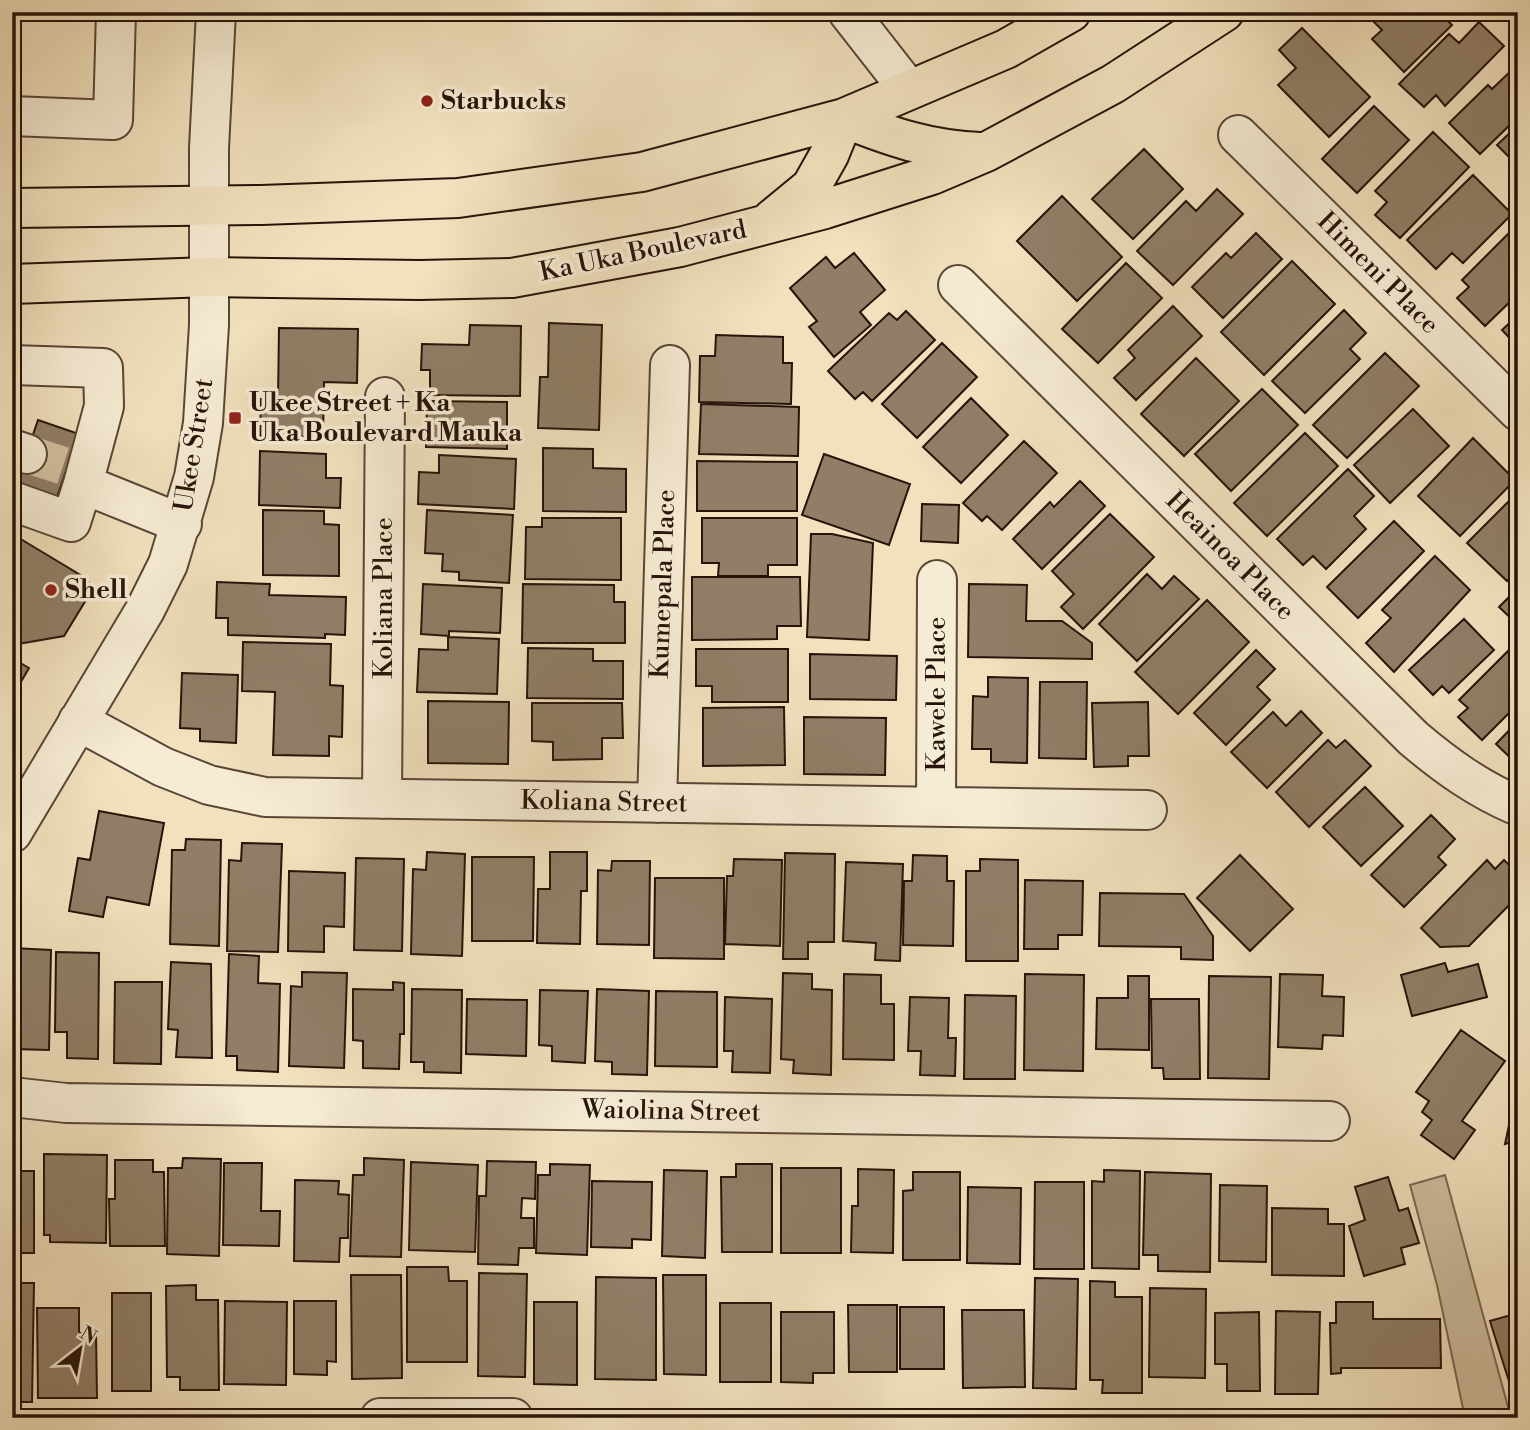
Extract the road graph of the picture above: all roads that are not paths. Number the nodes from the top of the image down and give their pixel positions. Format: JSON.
{"nodes":[{"id":1,"x":116,"y":12,"type":"edge"},
{"id":2,"x":216,"y":12,"type":"edge"},
{"id":3,"x":849,"y":12,"type":"edge"},
{"id":4,"x":1071,"y":12,"type":"edge"},
{"id":5,"x":1224,"y":12,"type":"edge"},
{"id":6,"x":909,"y":90,"type":"junction"},
{"id":7,"x":12,"y":116,"type":"edge"},
{"id":8,"x":844,"y":118,"type":"junction"},
{"id":9,"x":1238,"y":135,"type":"dead end"},
{"id":10,"x":986,"y":152,"type":"junction"},
{"id":11,"x":209,"y":206,"type":"junction"},
{"id":12,"x":12,"y":208,"type":"edge"},
{"id":13,"x":764,"y":226,"type":"junction"},
{"id":14,"x":209,"y":277,"type":"junction"},
{"id":15,"x":12,"y":284,"type":"edge"},
{"id":16,"x":958,"y":285,"type":"dead end"},
{"id":17,"x":12,"y":365,"type":"edge"},
{"id":18,"x":670,"y":365,"type":"dead end"},
{"id":19,"x":385,"y":397,"type":"dead end"},
{"id":20,"x":1518,"y":411,"type":"edge"},
{"id":21,"x":79,"y":475,"type":"junction"},
{"id":22,"x":12,"y":501,"type":"edge"},
{"id":23,"x":182,"y":524,"type":"junction"},
{"id":24,"x":937,"y":580,"type":"dead end"},
{"id":25,"x":78,"y":721,"type":"junction"},
{"id":26,"x":382,"y":799,"type":"junction"},
{"id":27,"x":657,"y":803,"type":"junction"},
{"id":28,"x":1518,"y":806,"type":"edge"},
{"id":29,"x":936,"y":807,"type":"junction"},
{"id":30,"x":1147,"y":810,"type":"dead end"},
{"id":31,"x":12,"y":833,"type":"edge"},
{"id":32,"x":12,"y":1097,"type":"edge"},
{"id":33,"x":1330,"y":1121,"type":"dead end"},
{"id":34,"x":380,"y":1418,"type":"edge"},
{"id":35,"x":513,"y":1418,"type":"edge"}],
"edges":[{"from":1,"to":7,"type":"street"},
{"from":2,"to":11,"type":"street","name":"Ukee Street"},
{"from":3,"to":6,"type":"street"},
{"from":4,"to":6,"type":"main road"},
{"from":5,"to":10,"type":"main road","name":"Ka Uka Boulevard"},
{"from":6,"to":8,"type":"main road"},
{"from":8,"to":10,"type":"main road"},
{"from":8,"to":11,"type":"main road"},
{"from":8,"to":13,"type":"main road"},
{"from":9,"to":20,"type":"street","name":"Himeni Place"},
{"from":10,"to":13,"type":"main road","name":"Ka Uka Boulevard"},
{"from":11,"to":12,"type":"main road"},
{"from":11,"to":14,"type":"street","name":"Ukee Street"},
{"from":13,"to":14,"type":"main road","name":"Ka Uka Boulevard"},
{"from":14,"to":15,"type":"main road","name":"Ka Uka Boulevard"},
{"from":14,"to":23,"type":"street","name":"Ukee Street"},
{"from":16,"to":28,"type":"street","name":"Heainoa Place"},
{"from":17,"to":21,"type":"street"},
{"from":18,"to":27,"type":"street","name":"Kumepala Place"},
{"from":19,"to":26,"type":"street","name":"Koliana Place"},
{"from":21,"to":22,"type":"street"},
{"from":21,"to":23,"type":"street"},
{"from":23,"to":25,"type":"street","name":"Ukee Street"},
{"from":24,"to":29,"type":"street","name":"Kawele Place"},
{"from":25,"to":26,"type":"street","name":"Koliana Street"},
{"from":25,"to":31,"type":"street","name":"Ukee Street"},
{"from":26,"to":27,"type":"street","name":"Koliana Street"},
{"from":27,"to":29,"type":"street","name":"Koliana Street"},
{"from":29,"to":30,"type":"street","name":"Koliana Street"},
{"from":32,"to":33,"type":"street","name":"Waiolina Street"},
{"from":34,"to":35,"type":"street"}]}
